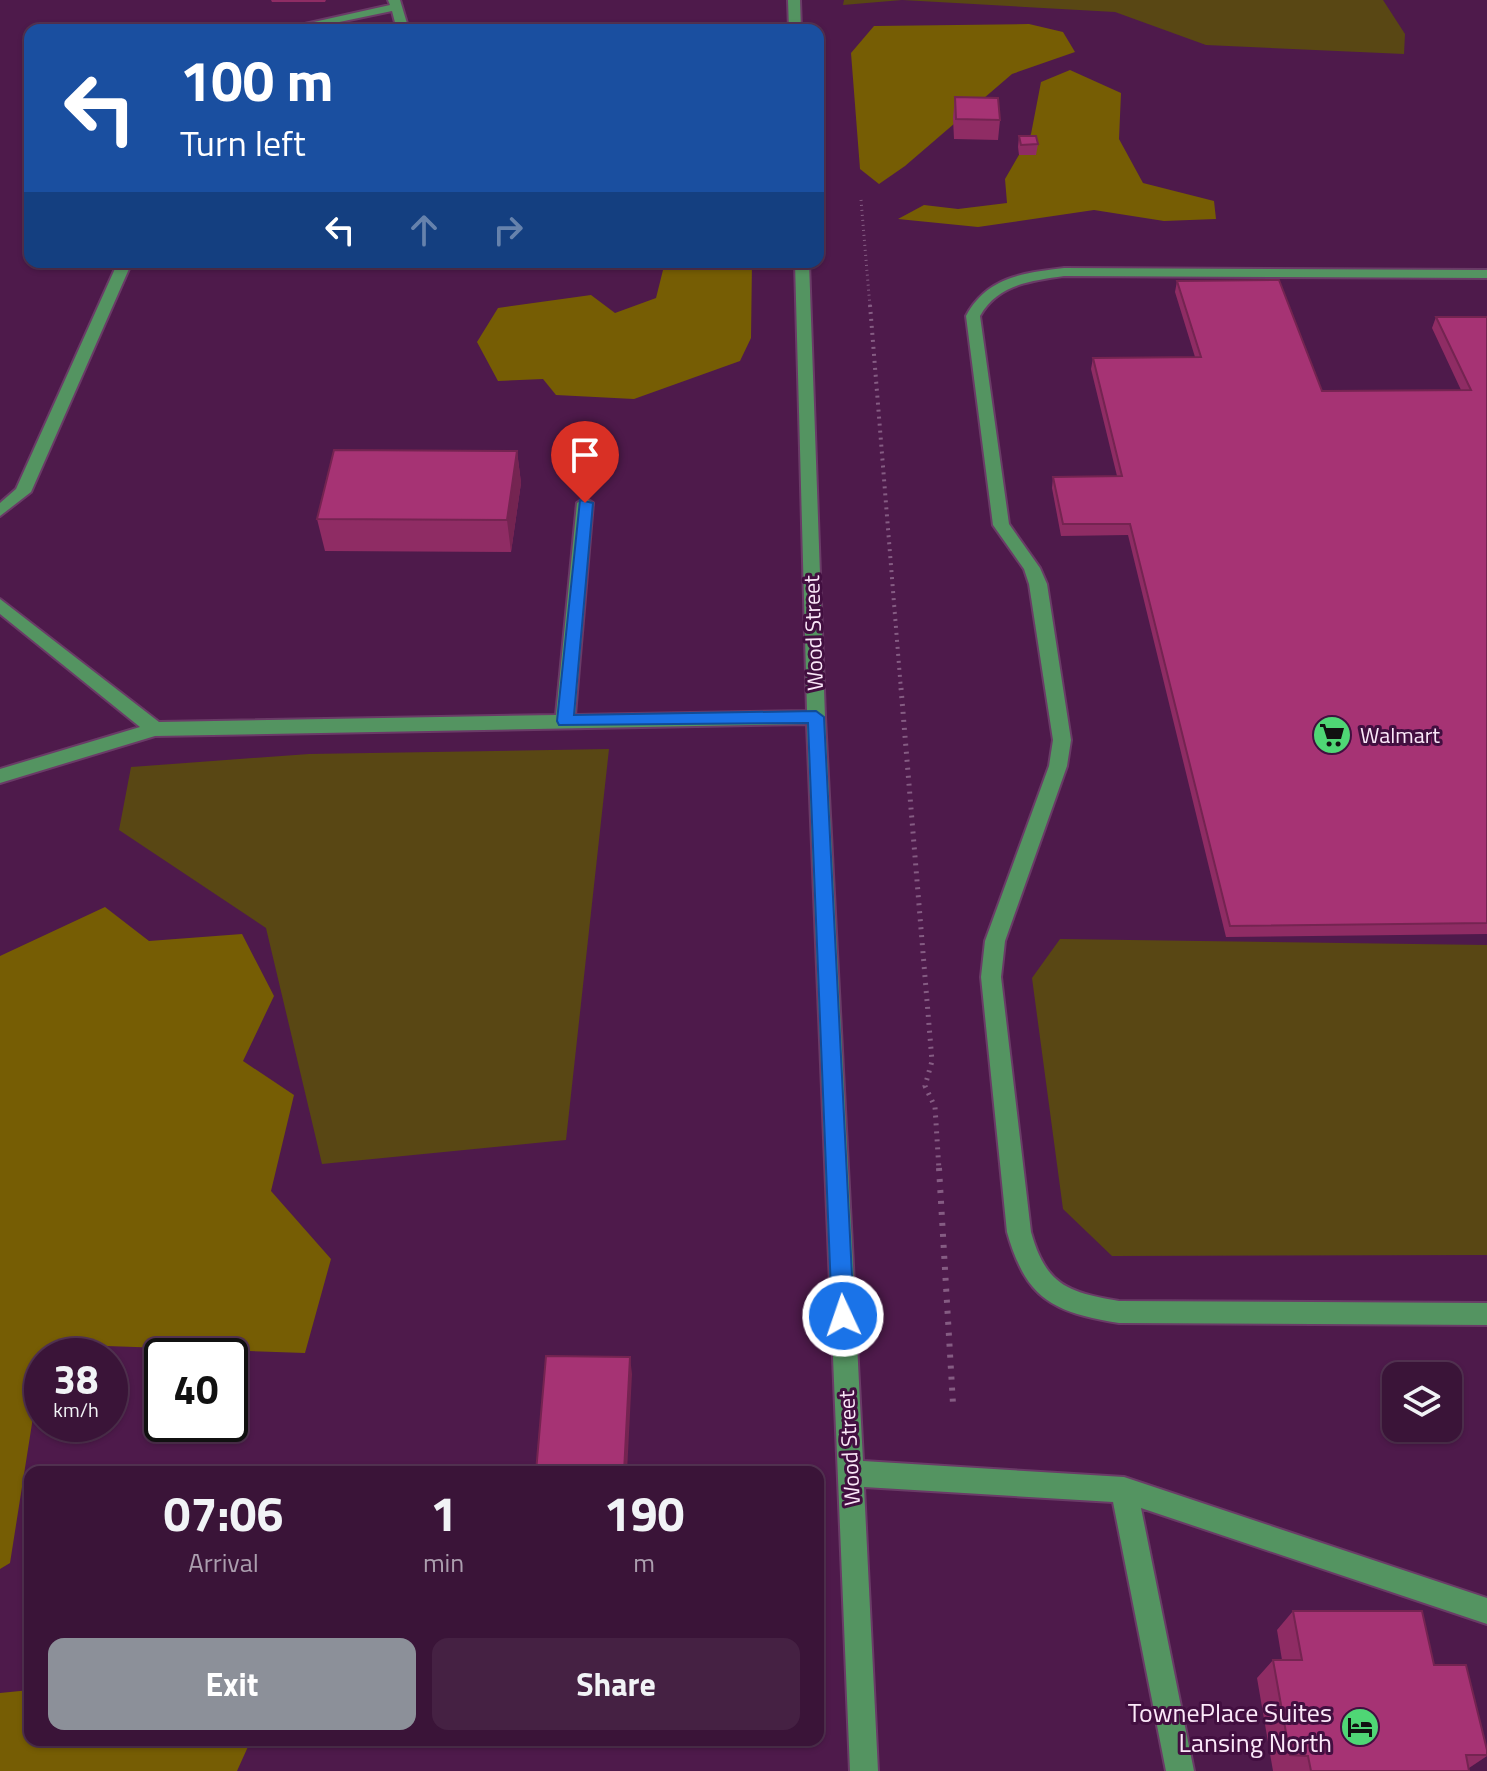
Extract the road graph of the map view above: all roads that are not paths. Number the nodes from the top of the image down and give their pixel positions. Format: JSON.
{"nodes":[{"id":1,"x":794,"y":0,"type":"edge"},
{"id":2,"x":394,"y":4,"type":"edge"},
{"id":3,"x":309,"y":24,"type":"edge"},
{"id":4,"x":401,"y":24,"type":"edge"},
{"id":5,"x":795,"y":24,"type":"edge"},
{"id":6,"x":122,"y":268,"type":"edge"},
{"id":7,"x":802,"y":268,"type":"edge"},
{"id":8,"x":1487,"y":274,"type":"edge"},
{"id":9,"x":585,"y":503,"type":"dead end"},
{"id":10,"x":0,"y":511,"type":"edge"},
{"id":11,"x":0,"y":605,"type":"edge"},
{"id":12,"x":816,"y":717,"type":"junction"},
{"id":13,"x":565,"y":721,"type":"junction"},
{"id":14,"x":155,"y":729,"type":"junction"},
{"id":15,"x":0,"y":776,"type":"edge"},
{"id":16,"x":1487,"y":1314,"type":"edge"},
{"id":17,"x":850,"y":1473,"type":"junction"},
{"id":18,"x":1124,"y":1490,"type":"junction"},
{"id":19,"x":1487,"y":1611,"type":"edge"},
{"id":20,"x":864,"y":1771,"type":"edge"},
{"id":21,"x":1180,"y":1771,"type":"edge"}],
"edges":[{"from":1,"to":5,"type":"street"},
{"from":2,"to":3,"type":"street"},
{"from":2,"to":4,"type":"street"},
{"from":6,"to":10,"type":"street"},
{"from":7,"to":12,"type":"street","name":"Wood Street"},
{"from":8,"to":16,"type":"street"},
{"from":9,"to":13,"type":"street"},
{"from":11,"to":14,"type":"street"},
{"from":12,"to":13,"type":"street"},
{"from":12,"to":17,"type":"street","name":"Wood Street"},
{"from":13,"to":14,"type":"street"},
{"from":14,"to":15,"type":"street"},
{"from":17,"to":18,"type":"street"},
{"from":17,"to":20,"type":"street","name":"Wood Street"},
{"from":18,"to":19,"type":"street"},
{"from":18,"to":21,"type":"street"}]}
